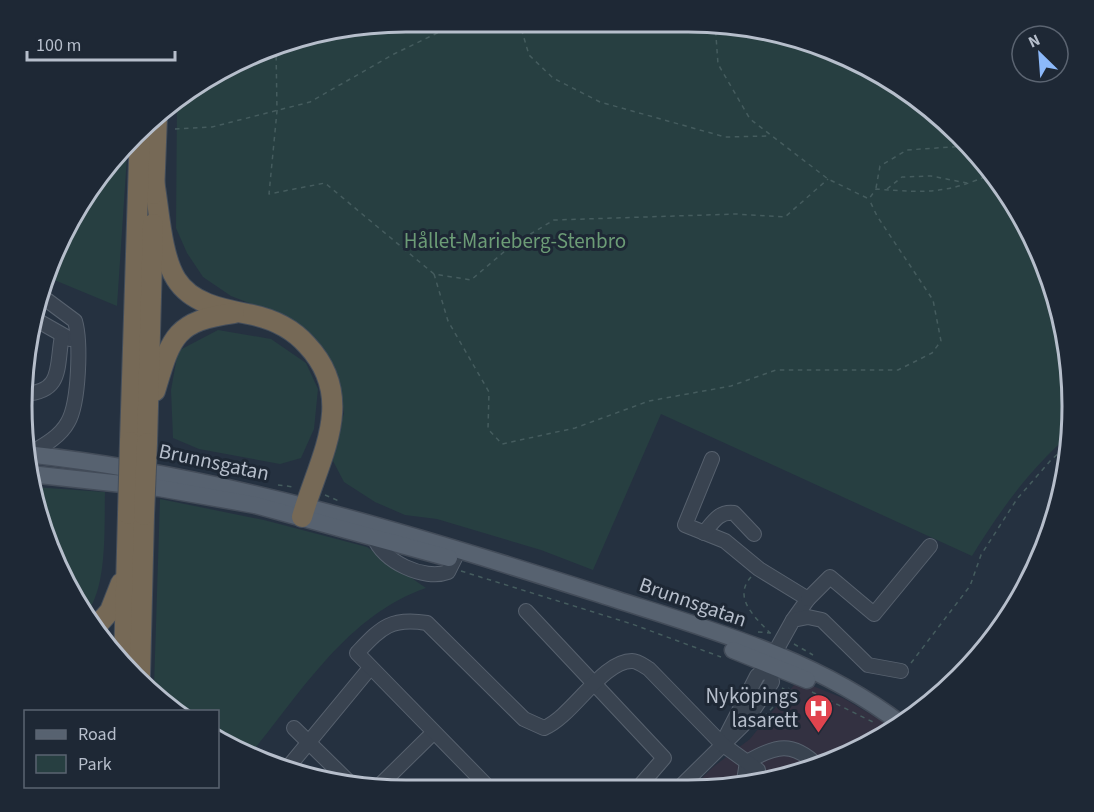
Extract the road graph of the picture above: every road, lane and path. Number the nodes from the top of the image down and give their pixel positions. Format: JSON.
{"nodes":[{"id":1,"x":439,"y":32,"type":"edge"},
{"id":2,"x":522,"y":32,"type":"edge"},
{"id":3,"x":716,"y":32,"type":"edge"},
{"id":4,"x":276,"y":55,"type":"edge"},
{"id":5,"x":277,"y":111,"type":"junction"},
{"id":6,"x":157,"y":126,"type":"edge"},
{"id":7,"x":175,"y":129,"type":"dead end"},
{"id":8,"x":769,"y":136,"type":"junction"},
{"id":9,"x":140,"y":142,"type":"edge"},
{"id":10,"x":958,"y":147,"type":"edge"},
{"id":11,"x":984,"y":177,"type":"edge"},
{"id":12,"x":828,"y":179,"type":"junction"},
{"id":13,"x":154,"y":181,"type":"junction"},
{"id":14,"x":970,"y":183,"type":"junction"},
{"id":15,"x":876,"y":189,"type":"junction"},
{"id":16,"x":886,"y":190,"type":"junction"},
{"id":17,"x":869,"y":199,"type":"junction"},
{"id":18,"x":434,"y":274,"type":"junction"},
{"id":19,"x":47,"y":300,"type":"edge"},
{"id":20,"x":240,"y":312,"type":"junction"},
{"id":21,"x":41,"y":323,"type":"edge"},
{"id":22,"x":62,"y":336,"type":"junction"},
{"id":23,"x":78,"y":342,"type":"junction"},
{"id":24,"x":32,"y":393,"type":"edge"},
{"id":25,"x":148,"y":417,"type":"junction"},
{"id":26,"x":32,"y":432,"type":"edge"},
{"id":27,"x":54,"y":439,"type":"junction"},
{"id":28,"x":138,"y":443,"type":"junction"},
{"id":29,"x":34,"y":450,"type":"edge"},
{"id":30,"x":1059,"y":453,"type":"edge"},
{"id":31,"x":35,"y":455,"type":"edge"},
{"id":32,"x":712,"y":459,"type":"dead end"},
{"id":33,"x":38,"y":475,"type":"edge"},
{"id":34,"x":303,"y":511,"type":"junction"},
{"id":35,"x":136,"y":514,"type":"junction"},
{"id":36,"x":704,"y":533,"type":"junction"},
{"id":37,"x":754,"y":534,"type":"dead end"},
{"id":38,"x":930,"y":546,"type":"dead end"},
{"id":39,"x":457,"y":555,"type":"junction"},
{"id":40,"x":127,"y":566,"type":"junction"},
{"id":41,"x":759,"y":569,"type":"junction"},
{"id":42,"x":808,"y":599,"type":"junction"},
{"id":43,"x":526,"y":611,"type":"dead end"},
{"id":44,"x":793,"y":620,"type":"junction"},
{"id":45,"x":100,"y":622,"type":"edge"},
{"id":46,"x":771,"y":633,"type":"dead end"},
{"id":47,"x":124,"y":653,"type":"edge"},
{"id":48,"x":772,"y":660,"type":"junction"},
{"id":49,"x":370,"y":668,"type":"junction"},
{"id":50,"x":140,"y":670,"type":"edge"},
{"id":51,"x":901,"y":671,"type":"joint"},
{"id":52,"x":597,"y":683,"type":"junction"},
{"id":53,"x":798,"y":690,"type":"dead end"},
{"id":54,"x":808,"y":690,"type":"dead end"},
{"id":55,"x":763,"y":718,"type":"dead end"},
{"id":56,"x":894,"y":718,"type":"edge"},
{"id":57,"x":879,"y":725,"type":"dead end"},
{"id":58,"x":294,"y":728,"type":"dead end"},
{"id":59,"x":434,"y":733,"type":"junction"},
{"id":60,"x":309,"y":743,"type":"junction"},
{"id":61,"x":722,"y":744,"type":"junction"},
{"id":62,"x":812,"y":760,"type":"edge"},
{"id":63,"x":292,"y":763,"type":"edge"},
{"id":64,"x":802,"y":763,"type":"edge"},
{"id":65,"x":752,"y":766,"type":"junction"},
{"id":66,"x":341,"y":774,"type":"edge"},
{"id":67,"x":752,"y":774,"type":"edge"},
{"id":68,"x":748,"y":775,"type":"edge"},
{"id":69,"x":385,"y":780,"type":"edge"},
{"id":70,"x":488,"y":780,"type":"edge"},
{"id":71,"x":645,"y":780,"type":"edge"},
{"id":72,"x":687,"y":780,"type":"edge"}],
"edges":[{"from":1,"to":5,"type":"path"},
{"from":2,"to":8,"type":"path"},
{"from":3,"to":8,"type":"path"},
{"from":4,"to":5,"type":"path"},
{"from":5,"to":7,"type":"path"},
{"from":5,"to":18,"type":"path"},
{"from":6,"to":13,"type":"highway"},
{"from":8,"to":12,"type":"path"},
{"from":9,"to":28,"type":"highway"},
{"from":10,"to":15,"type":"path"},
{"from":11,"to":14,"type":"path"},
{"from":12,"to":17,"type":"path"},
{"from":12,"to":18,"type":"path"},
{"from":13,"to":20,"type":"highway"},
{"from":13,"to":25,"type":"highway"},
{"from":14,"to":16,"type":"path"},
{"from":14,"to":16,"type":"path"},
{"from":15,"to":16,"type":"path"},
{"from":15,"to":17,"type":"path"},
{"from":17,"to":18,"type":"path"},
{"from":19,"to":23,"type":"street"},
{"from":20,"to":25,"type":"highway"},
{"from":20,"to":34,"type":"highway"},
{"from":21,"to":22,"type":"street"},
{"from":22,"to":23,"type":"street"},
{"from":22,"to":24,"type":"street"},
{"from":23,"to":27,"type":"street"},
{"from":25,"to":28,"type":"highway"},
{"from":26,"to":27,"type":"path"},
{"from":27,"to":29,"type":"street"},
{"from":28,"to":35,"type":"highway","bridge":true},
{"from":30,"to":51,"type":"path"},
{"from":31,"to":34,"type":"main road","name":"Brunnsgatan"},
{"from":32,"to":36,"type":"street"},
{"from":33,"to":34,"type":"main road","name":"Brunnsgatan"},
{"from":34,"to":39,"type":"main road","name":"Brunnsgatan"},
{"from":34,"to":39,"type":"main road","name":"Brunnsgatan"},
{"from":35,"to":40,"type":"highway"},
{"from":35,"to":50,"type":"highway"},
{"from":36,"to":37,"type":"street"},
{"from":36,"to":41,"type":"street"},
{"from":38,"to":42,"type":"street"},
{"from":39,"to":48,"type":"main road","name":"Brunnsgatan"},
{"from":40,"to":45,"type":"highway"},
{"from":40,"to":47,"type":"highway"},
{"from":41,"to":42,"type":"street"},
{"from":41,"to":46,"type":"path"},
{"from":42,"to":44,"type":"street"},
{"from":43,"to":52,"type":"street"},
{"from":44,"to":48,"type":"street"},
{"from":44,"to":51,"type":"street"},
{"from":48,"to":56,"type":"main road","name":"Brunnsgatan"},
{"from":48,"to":61,"type":"street"},
{"from":49,"to":52,"type":"street"},
{"from":49,"to":59,"type":"street"},
{"from":49,"to":60,"type":"street"},
{"from":52,"to":61,"type":"street"},
{"from":52,"to":71,"type":"street"},
{"from":53,"to":55,"type":"path"},
{"from":54,"to":57,"type":"path"},
{"from":58,"to":60,"type":"street"},
{"from":59,"to":69,"type":"street"},
{"from":59,"to":70,"type":"street"},
{"from":60,"to":63,"type":"street"},
{"from":60,"to":66,"type":"street"},
{"from":61,"to":65,"type":"street"},
{"from":61,"to":72,"type":"street"},
{"from":62,"to":65,"type":"street"},
{"from":64,"to":65,"type":"street"},
{"from":65,"to":67,"type":"street"},
{"from":65,"to":68,"type":"street"}]}
